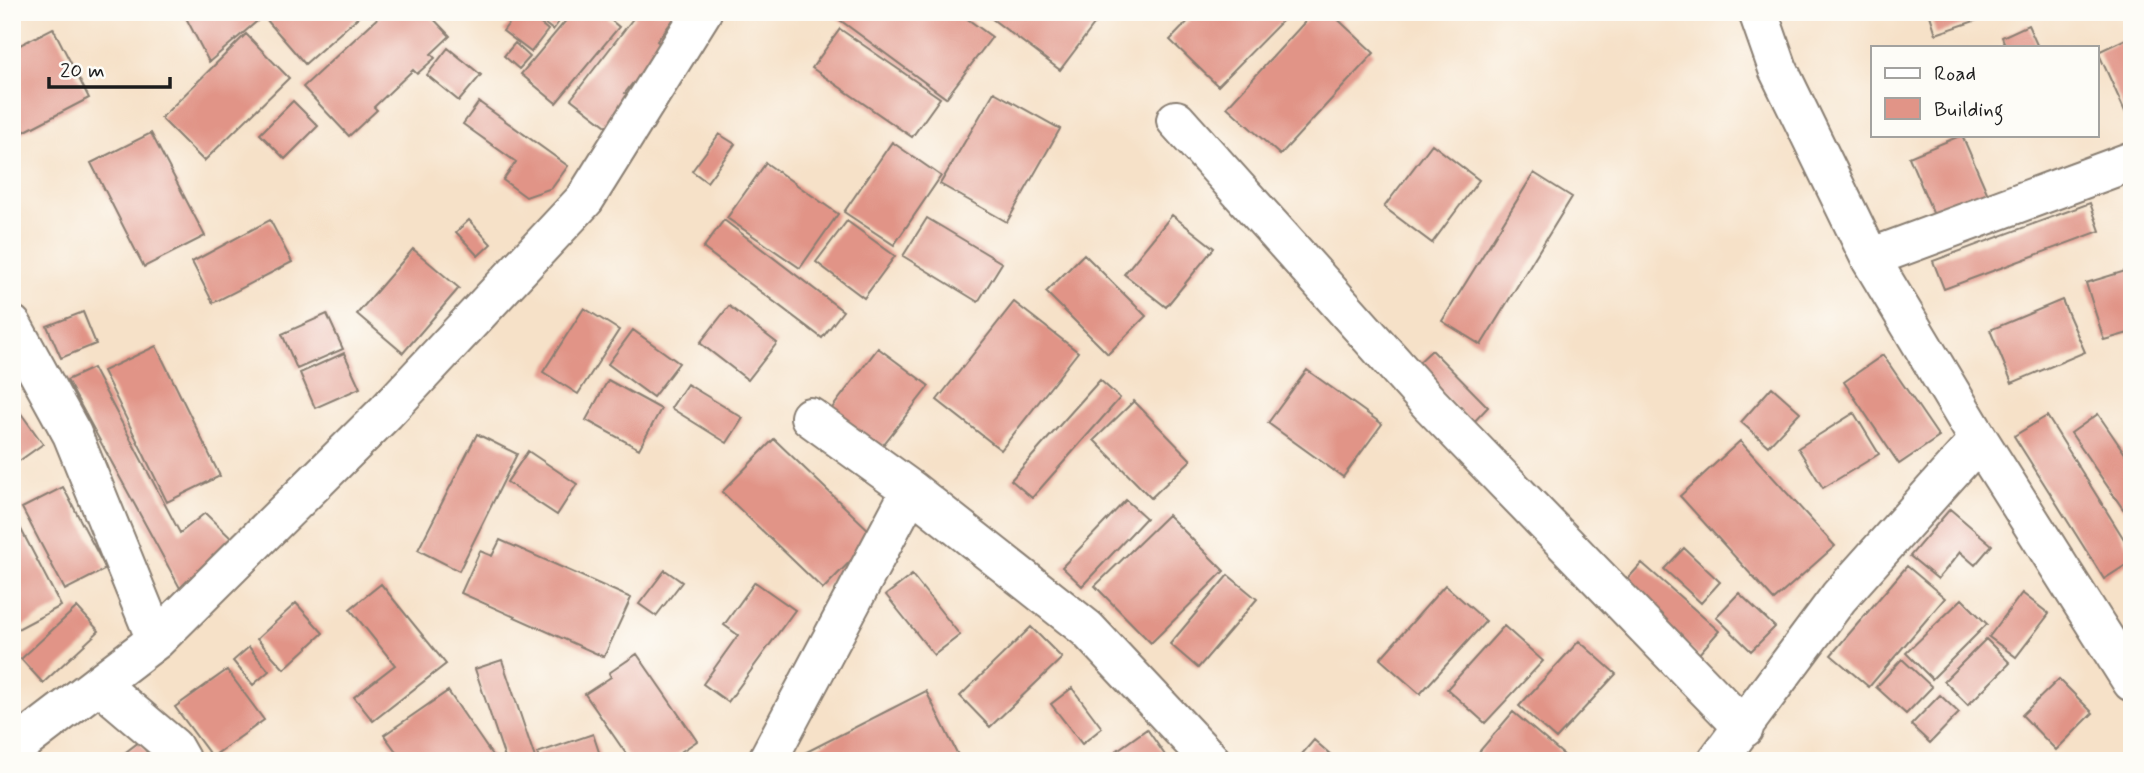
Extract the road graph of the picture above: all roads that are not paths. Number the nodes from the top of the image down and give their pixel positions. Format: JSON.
{"nodes":[{"id":1,"x":702,"y":12,"type":"edge"},
{"id":2,"x":1758,"y":12,"type":"edge"},
{"id":3,"x":1175,"y":120,"type":"dead end"},
{"id":4,"x":2132,"y":161,"type":"edge"},
{"id":5,"x":1870,"y":258,"type":"junction"},
{"id":6,"x":12,"y":325,"type":"edge"},
{"id":7,"x":810,"y":417,"type":"dead end"},
{"id":8,"x":1979,"y":440,"type":"junction"},
{"id":9,"x":911,"y":491,"type":"junction"},
{"id":10,"x":156,"y":640,"type":"junction"},
{"id":11,"x":2132,"y":682,"type":"edge"},
{"id":12,"x":100,"y":685,"type":"junction"},
{"id":13,"x":1744,"y":728,"type":"junction"},
{"id":14,"x":12,"y":750,"type":"edge"},
{"id":15,"x":181,"y":761,"type":"edge"},
{"id":16,"x":767,"y":761,"type":"edge"},
{"id":17,"x":1211,"y":761,"type":"edge"},
{"id":18,"x":1717,"y":761,"type":"edge"}],
"edges":[{"from":1,"to":10,"type":"street"},
{"from":2,"to":5,"type":"street"},
{"from":3,"to":13,"type":"street"},
{"from":4,"to":5,"type":"street"},
{"from":5,"to":8,"type":"street"},
{"from":6,"to":10,"type":"street"},
{"from":7,"to":9,"type":"street"},
{"from":8,"to":11,"type":"street"},
{"from":8,"to":13,"type":"street"},
{"from":9,"to":16,"type":"street"},
{"from":9,"to":17,"type":"street"},
{"from":10,"to":12,"type":"street"},
{"from":12,"to":14,"type":"street"},
{"from":12,"to":15,"type":"street"},
{"from":13,"to":18,"type":"street"}]}
